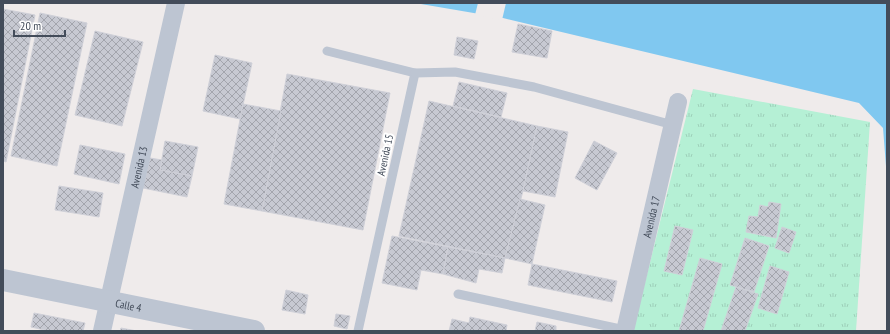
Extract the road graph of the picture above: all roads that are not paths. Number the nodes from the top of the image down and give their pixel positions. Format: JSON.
{"nodes":[{"id":1,"x":176,"y":3,"type":"edge"},
{"id":2,"x":327,"y":51,"type":"dead end"},
{"id":3,"x":415,"y":73,"type":"junction"},
{"id":4,"x":678,"y":102,"type":"dead end"},
{"id":5,"x":673,"y":125,"type":"junction"},
{"id":6,"x":3,"y":280,"type":"edge"},
{"id":7,"x":458,"y":294,"type":"dead end"},
{"id":8,"x":108,"y":301,"type":"junction"},
{"id":9,"x":625,"y":330,"type":"edge"},
{"id":10,"x":102,"y":331,"type":"edge"},
{"id":11,"x":254,"y":331,"type":"edge"},
{"id":12,"x":358,"y":331,"type":"edge"}],
"edges":[{"from":1,"to":8,"type":"street","name":"Avenida 13"},
{"from":2,"to":3,"type":"lane"},
{"from":3,"to":5,"type":"lane"},
{"from":3,"to":12,"type":"lane","name":"Avenida 15"},
{"from":4,"to":5,"type":"street","name":"Avenida 17"},
{"from":5,"to":9,"type":"street","name":"Avenida 17"},
{"from":6,"to":8,"type":"street","name":"Calle 4"},
{"from":7,"to":9,"type":"lane"},
{"from":8,"to":10,"type":"street","name":"Avenida 13"},
{"from":8,"to":11,"type":"street","name":"Calle 4"}]}
